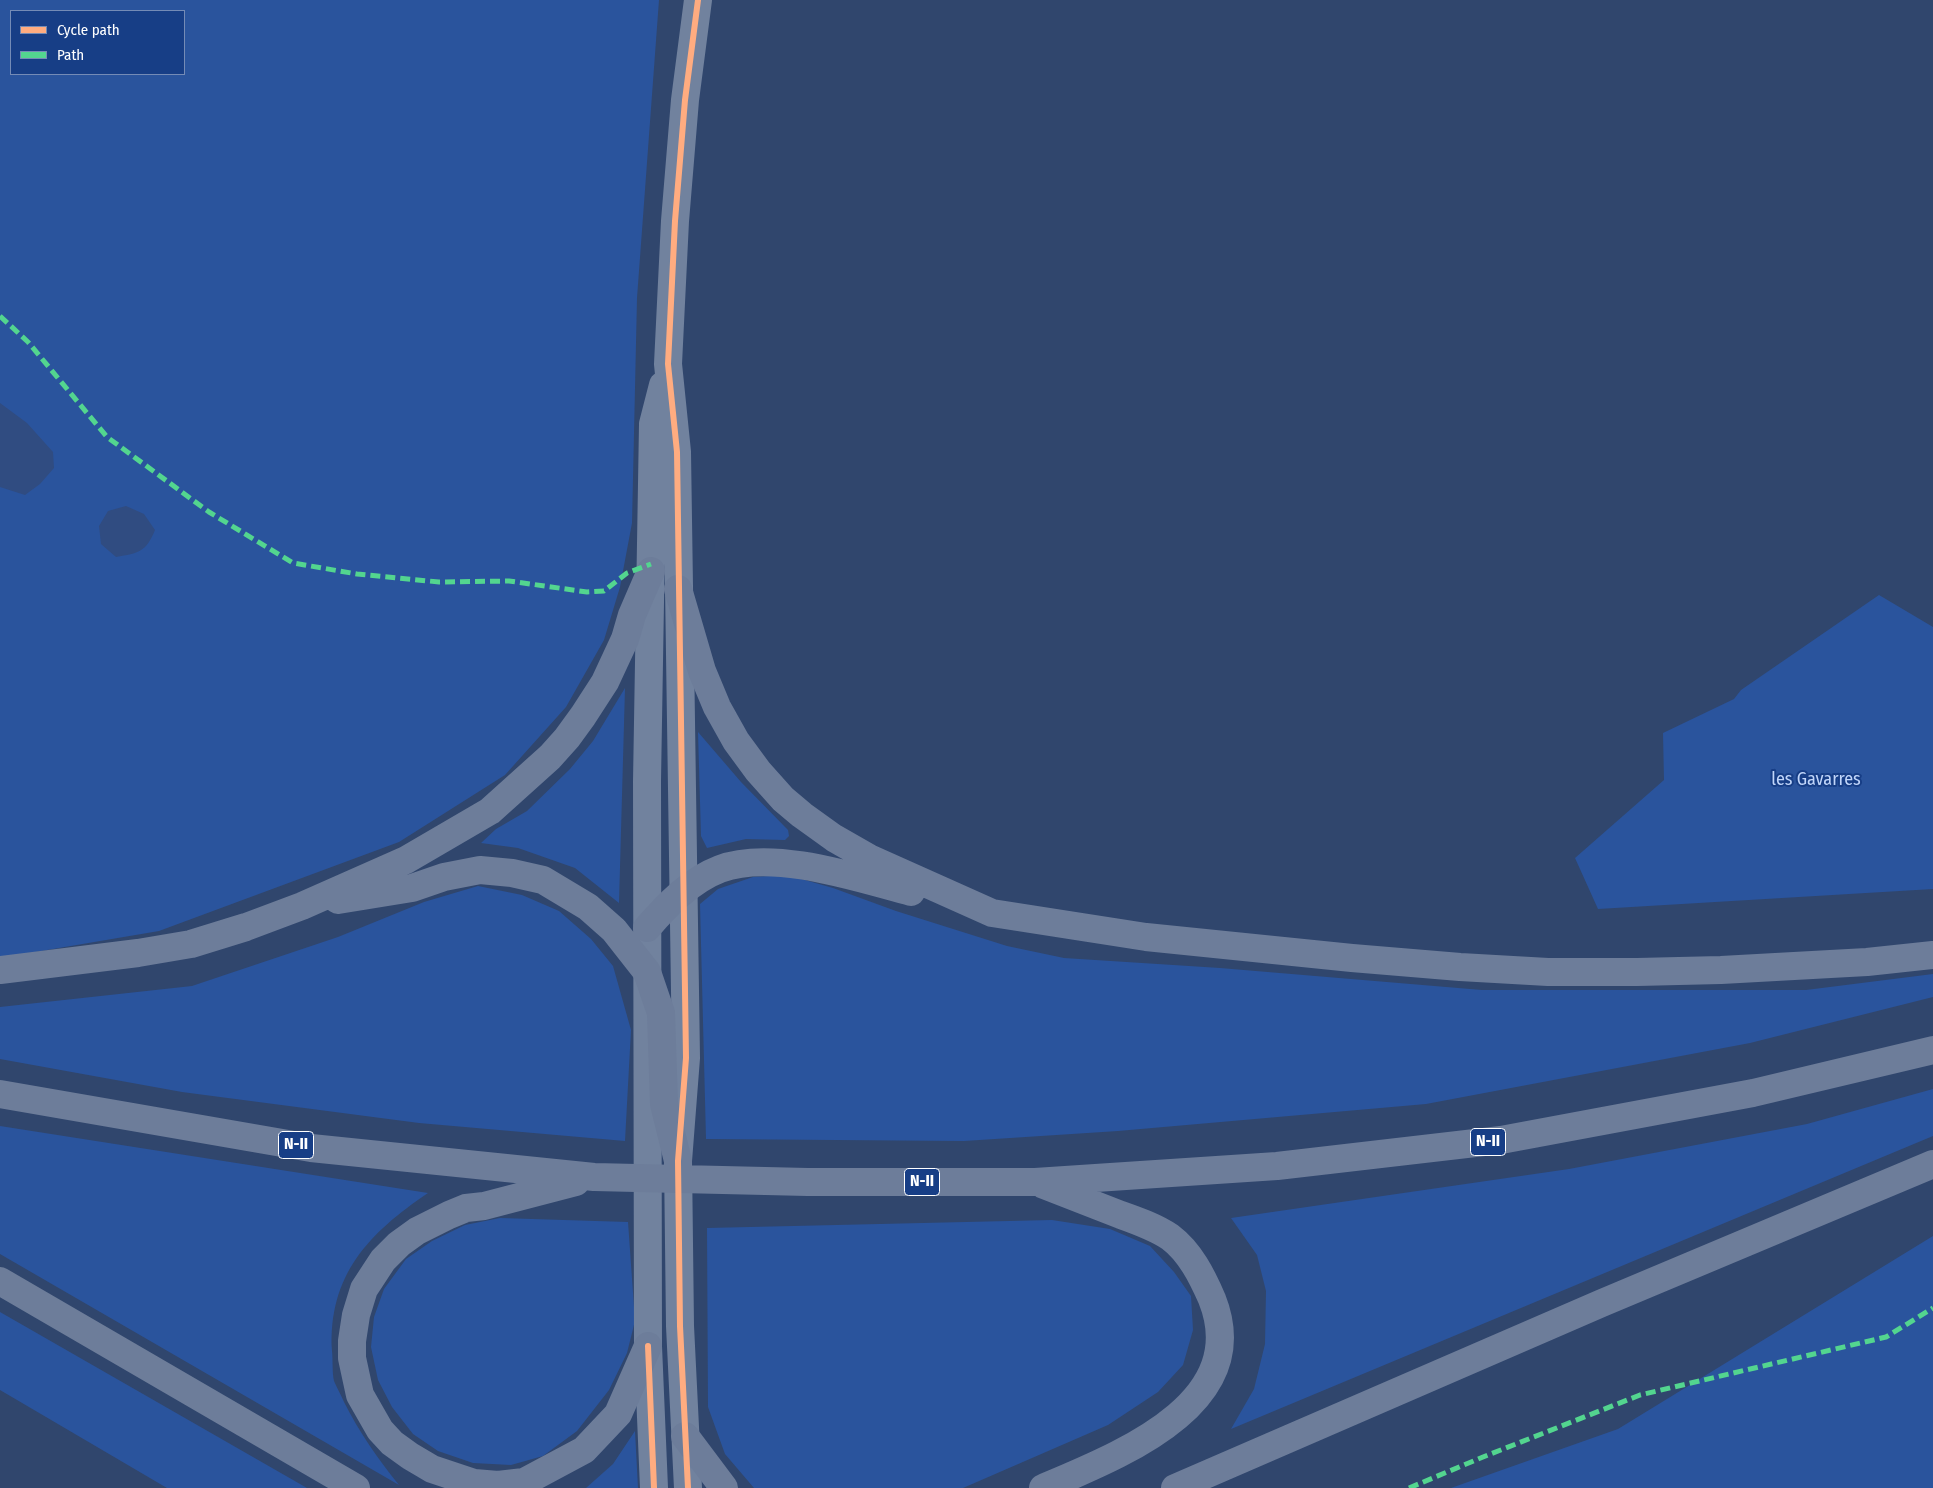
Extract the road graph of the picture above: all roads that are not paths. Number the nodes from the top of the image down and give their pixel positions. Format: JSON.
{"nodes":[{"id":1,"x":698,"y":0,"type":"edge"},
{"id":2,"x":668,"y":364,"type":"junction"},
{"id":3,"x":651,"y":571,"type":"junction"},
{"id":4,"x":678,"y":589,"type":"junction"},
{"id":5,"x":684,"y":890,"type":"junction"},
{"id":6,"x":302,"y":906,"type":"junction"},
{"id":7,"x":992,"y":913,"type":"junction"},
{"id":8,"x":647,"y":928,"type":"junction"},
{"id":9,"x":1933,"y":955,"type":"edge"},
{"id":10,"x":0,"y":970,"type":"edge"},
{"id":11,"x":647,"y":972,"type":"junction"},
{"id":12,"x":1933,"y":1050,"type":"edge"},
{"id":13,"x":0,"y":1094,"type":"edge"},
{"id":14,"x":678,"y":1161,"type":"junction"},
{"id":15,"x":1933,"y":1164,"type":"edge"},
{"id":16,"x":594,"y":1177,"type":"junction"},
{"id":17,"x":1035,"y":1182,"type":"junction"},
{"id":18,"x":0,"y":1281,"type":"edge"},
{"id":19,"x":648,"y":1346,"type":"junction"},
{"id":20,"x":686,"y":1436,"type":"junction"},
{"id":21,"x":356,"y":1488,"type":"edge"},
{"id":22,"x":654,"y":1488,"type":"edge"},
{"id":23,"x":688,"y":1488,"type":"edge"},
{"id":24,"x":724,"y":1488,"type":"edge"},
{"id":25,"x":1043,"y":1488,"type":"edge"},
{"id":26,"x":1175,"y":1488,"type":"edge"}],
"edges":[{"from":1,"to":2,"type":"main road"},
{"from":2,"to":3,"type":"main road"},
{"from":2,"to":4,"type":"main road"},
{"from":3,"to":6,"type":"highway"},
{"from":3,"to":8,"type":"main road"},
{"from":4,"to":5,"type":"main road"},
{"from":4,"to":7,"type":"highway"},
{"from":5,"to":7,"type":"highway"},
{"from":5,"to":8,"type":"highway"},
{"from":5,"to":14,"type":"main road"},
{"from":6,"to":10,"type":"highway"},
{"from":6,"to":11,"type":"highway"},
{"from":7,"to":9,"type":"highway"},
{"from":8,"to":11,"type":"main road"},
{"from":11,"to":14,"type":"highway"},
{"from":11,"to":19,"type":"main road"},
{"from":12,"to":17,"type":"highway","number":"N-II"},
{"from":13,"to":16,"type":"highway","number":"N-II"},
{"from":14,"to":20,"type":"main road"},
{"from":15,"to":26,"type":"highway"},
{"from":16,"to":17,"type":"highway","number":"N-II"},
{"from":16,"to":19,"type":"highway"},
{"from":17,"to":25,"type":"highway"},
{"from":18,"to":21,"type":"highway"},
{"from":19,"to":22,"type":"main road"},
{"from":20,"to":23,"type":"main road"},
{"from":20,"to":24,"type":"highway"}]}
